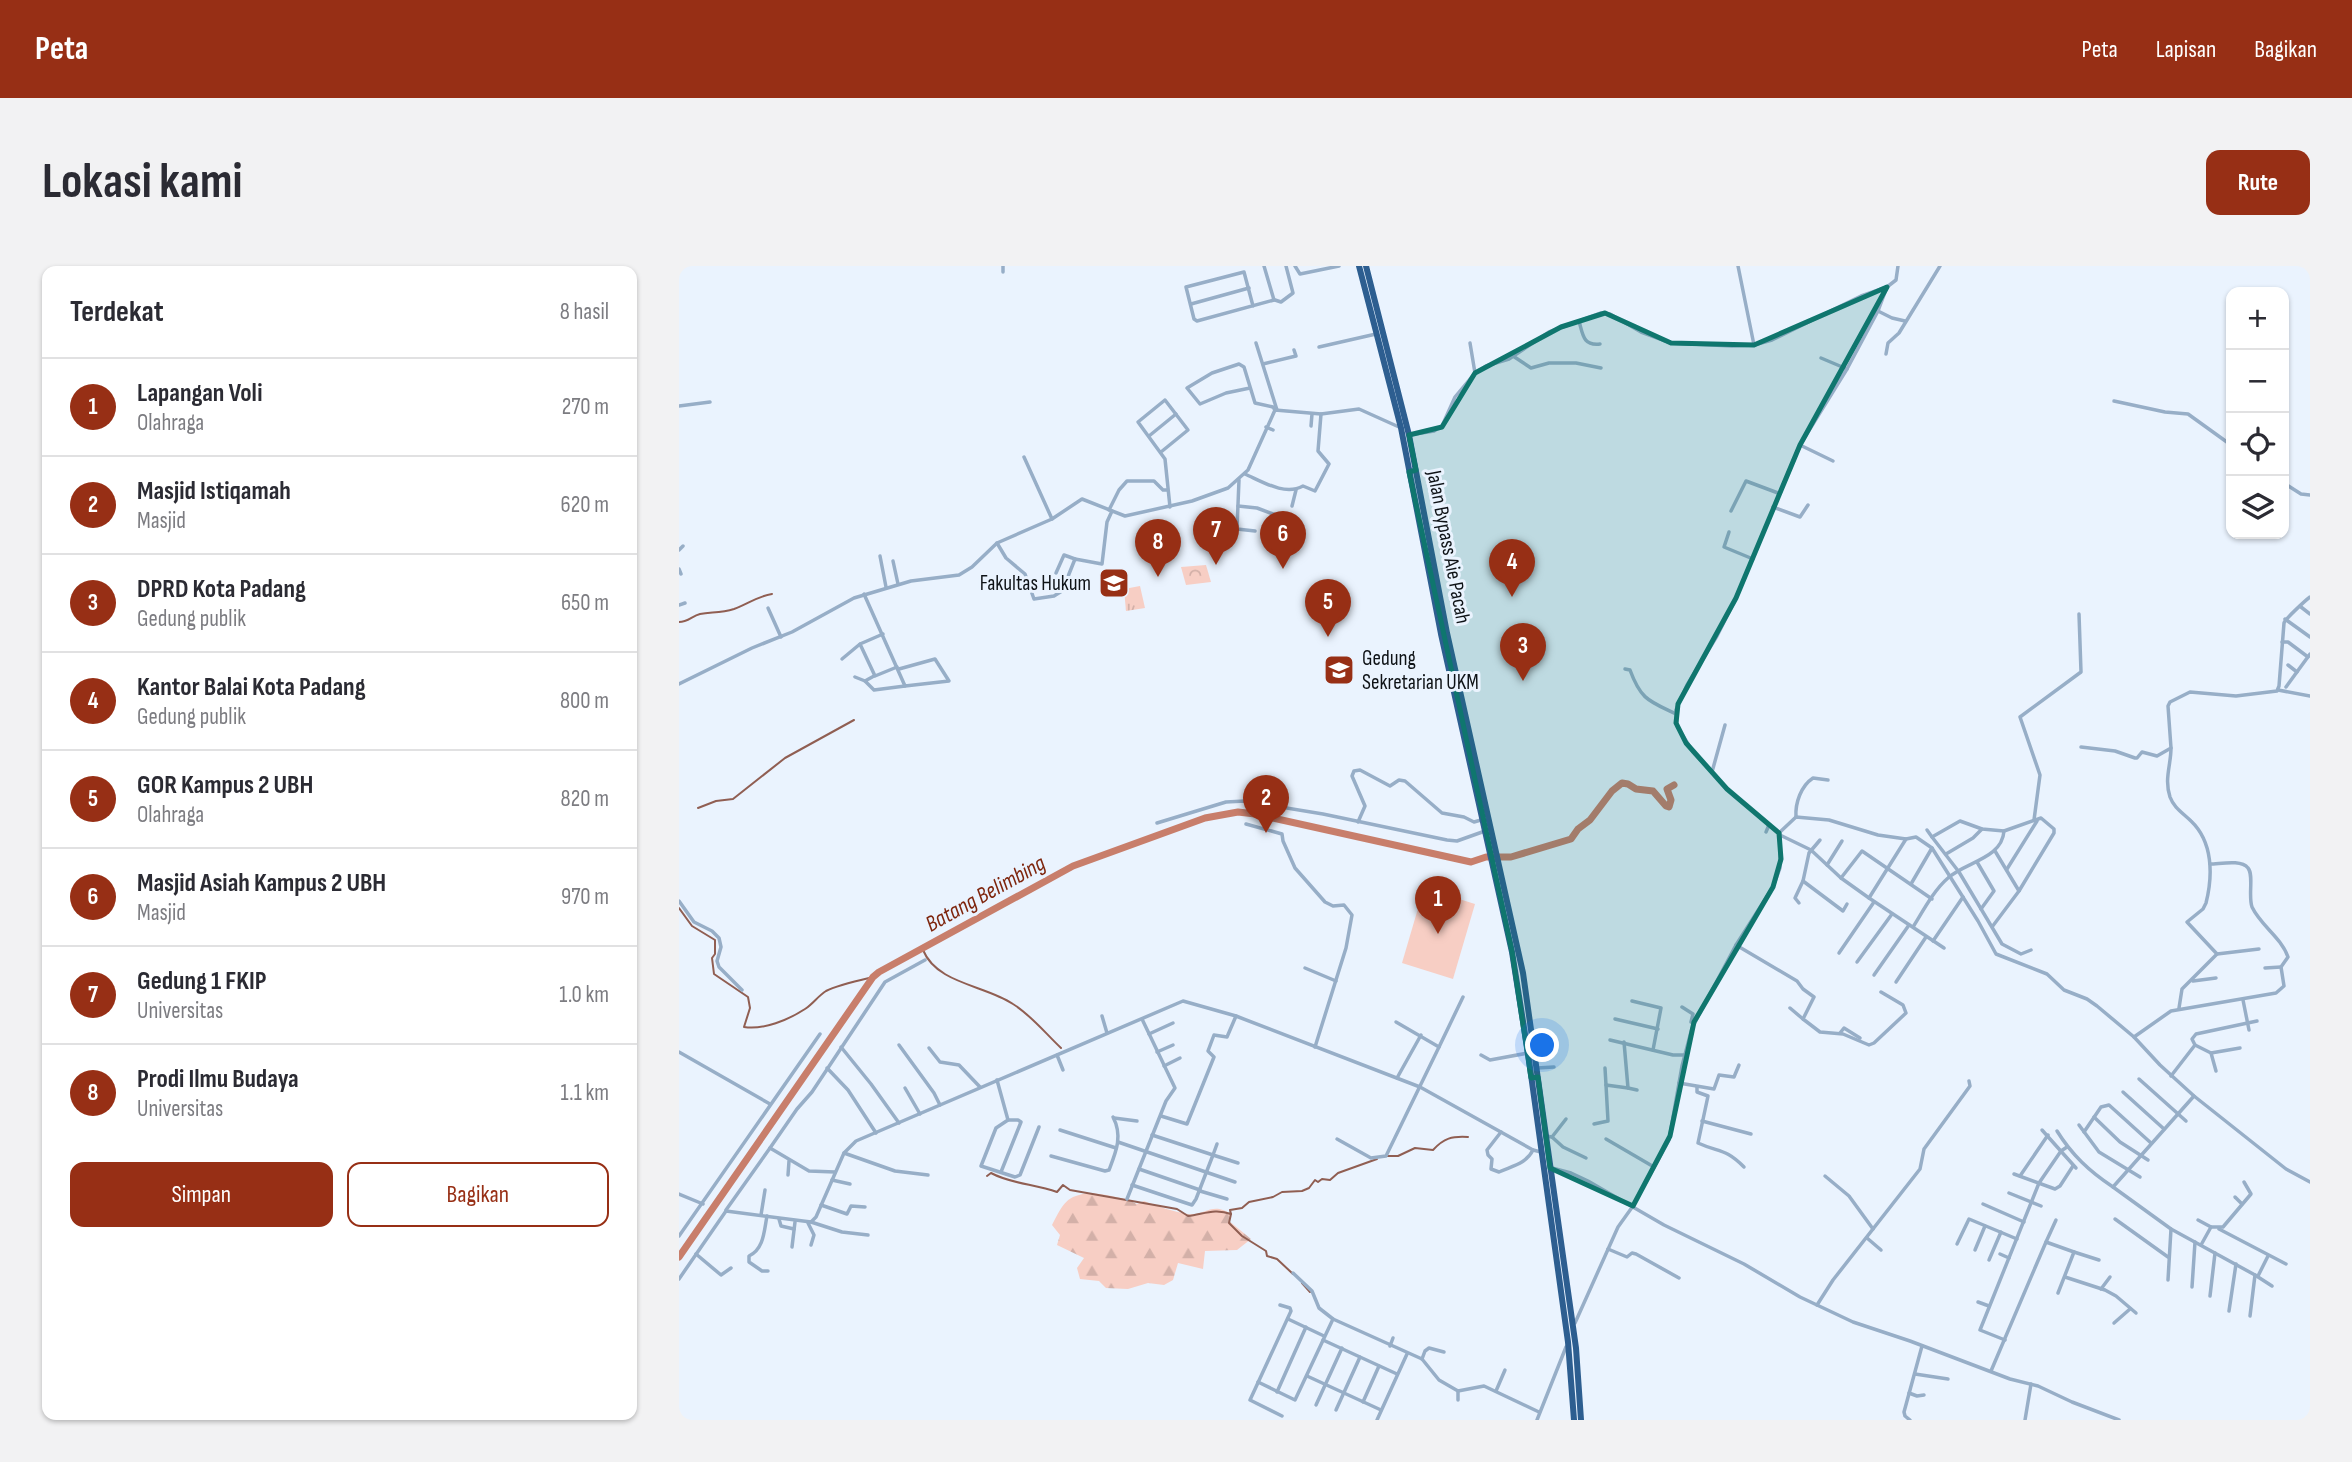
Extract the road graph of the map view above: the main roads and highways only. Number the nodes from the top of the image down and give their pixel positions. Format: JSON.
{"nodes":[{"id":1,"x":1359,"y":266,"type":"edge"},
{"id":2,"x":1366,"y":266,"type":"edge"},
{"id":3,"x":1394,"y":389,"type":"junction"},
{"id":4,"x":1413,"y":471,"type":"junction"},
{"id":5,"x":1488,"y":834,"type":"junction"},
{"id":6,"x":1534,"y":1077,"type":"junction"},
{"id":7,"x":1573,"y":1356,"type":"junction"},
{"id":8,"x":1574,"y":1420,"type":"edge"},
{"id":9,"x":1581,"y":1420,"type":"edge"}],
"edges":[{"from":1,"to":3,"type":"highway"},
{"from":2,"to":3,"type":"highway","name":"Jalan Bypass Aie Pacah"},
{"from":3,"to":4,"type":"highway"},
{"from":3,"to":4,"type":"highway","name":"Jalan Bypass Aie Pacah"},
{"from":4,"to":5,"type":"highway","name":"Jalan Bypass Aie Pacah"},
{"from":4,"to":5,"type":"highway"},
{"from":5,"to":6,"type":"highway"},
{"from":5,"to":6,"type":"highway"},
{"from":6,"to":7,"type":"highway"},
{"from":6,"to":7,"type":"highway"},
{"from":7,"to":8,"type":"highway"},
{"from":7,"to":9,"type":"highway"}]}
